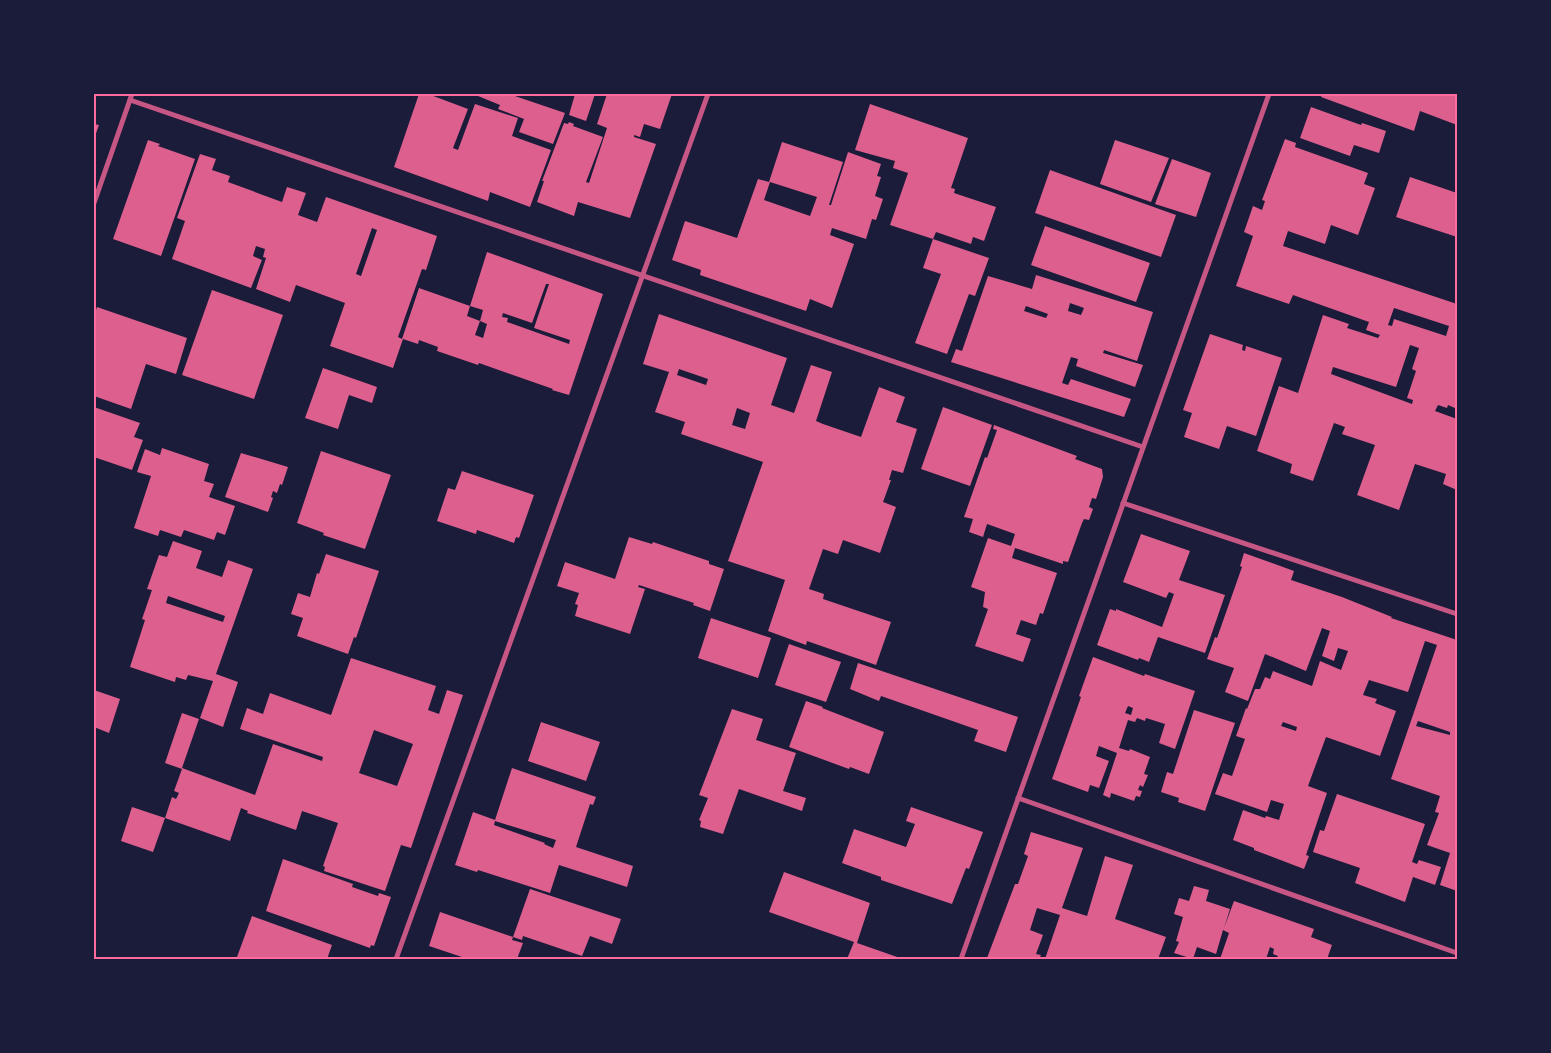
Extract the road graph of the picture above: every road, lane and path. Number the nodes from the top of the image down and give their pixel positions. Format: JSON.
{"nodes":[{"id":1,"x":132,"y":94,"type":"edge"},
{"id":2,"x":708,"y":94,"type":"edge"},
{"id":3,"x":1269,"y":94,"type":"edge"},
{"id":4,"x":130,"y":100,"type":"junction"},
{"id":5,"x":94,"y":203,"type":"edge"},
{"id":6,"x":642,"y":276,"type":"junction"},
{"id":7,"x":1143,"y":447,"type":"junction"},
{"id":8,"x":1123,"y":503,"type":"junction"},
{"id":9,"x":1457,"y":614,"type":"edge"},
{"id":10,"x":1018,"y":798,"type":"junction"},
{"id":11,"x":1457,"y":953,"type":"edge"},
{"id":12,"x":396,"y":959,"type":"edge"},
{"id":13,"x":960,"y":959,"type":"edge"}],
"edges":[{"from":1,"to":4,"type":"street"},
{"from":2,"to":6,"type":"street"},
{"from":3,"to":7,"type":"street"},
{"from":4,"to":5,"type":"street"},
{"from":4,"to":6,"type":"street"},
{"from":6,"to":7,"type":"street"},
{"from":6,"to":12,"type":"street"},
{"from":7,"to":8,"type":"street"},
{"from":8,"to":9,"type":"street"},
{"from":8,"to":10,"type":"street"},
{"from":10,"to":11,"type":"street"},
{"from":10,"to":13,"type":"street"}]}
